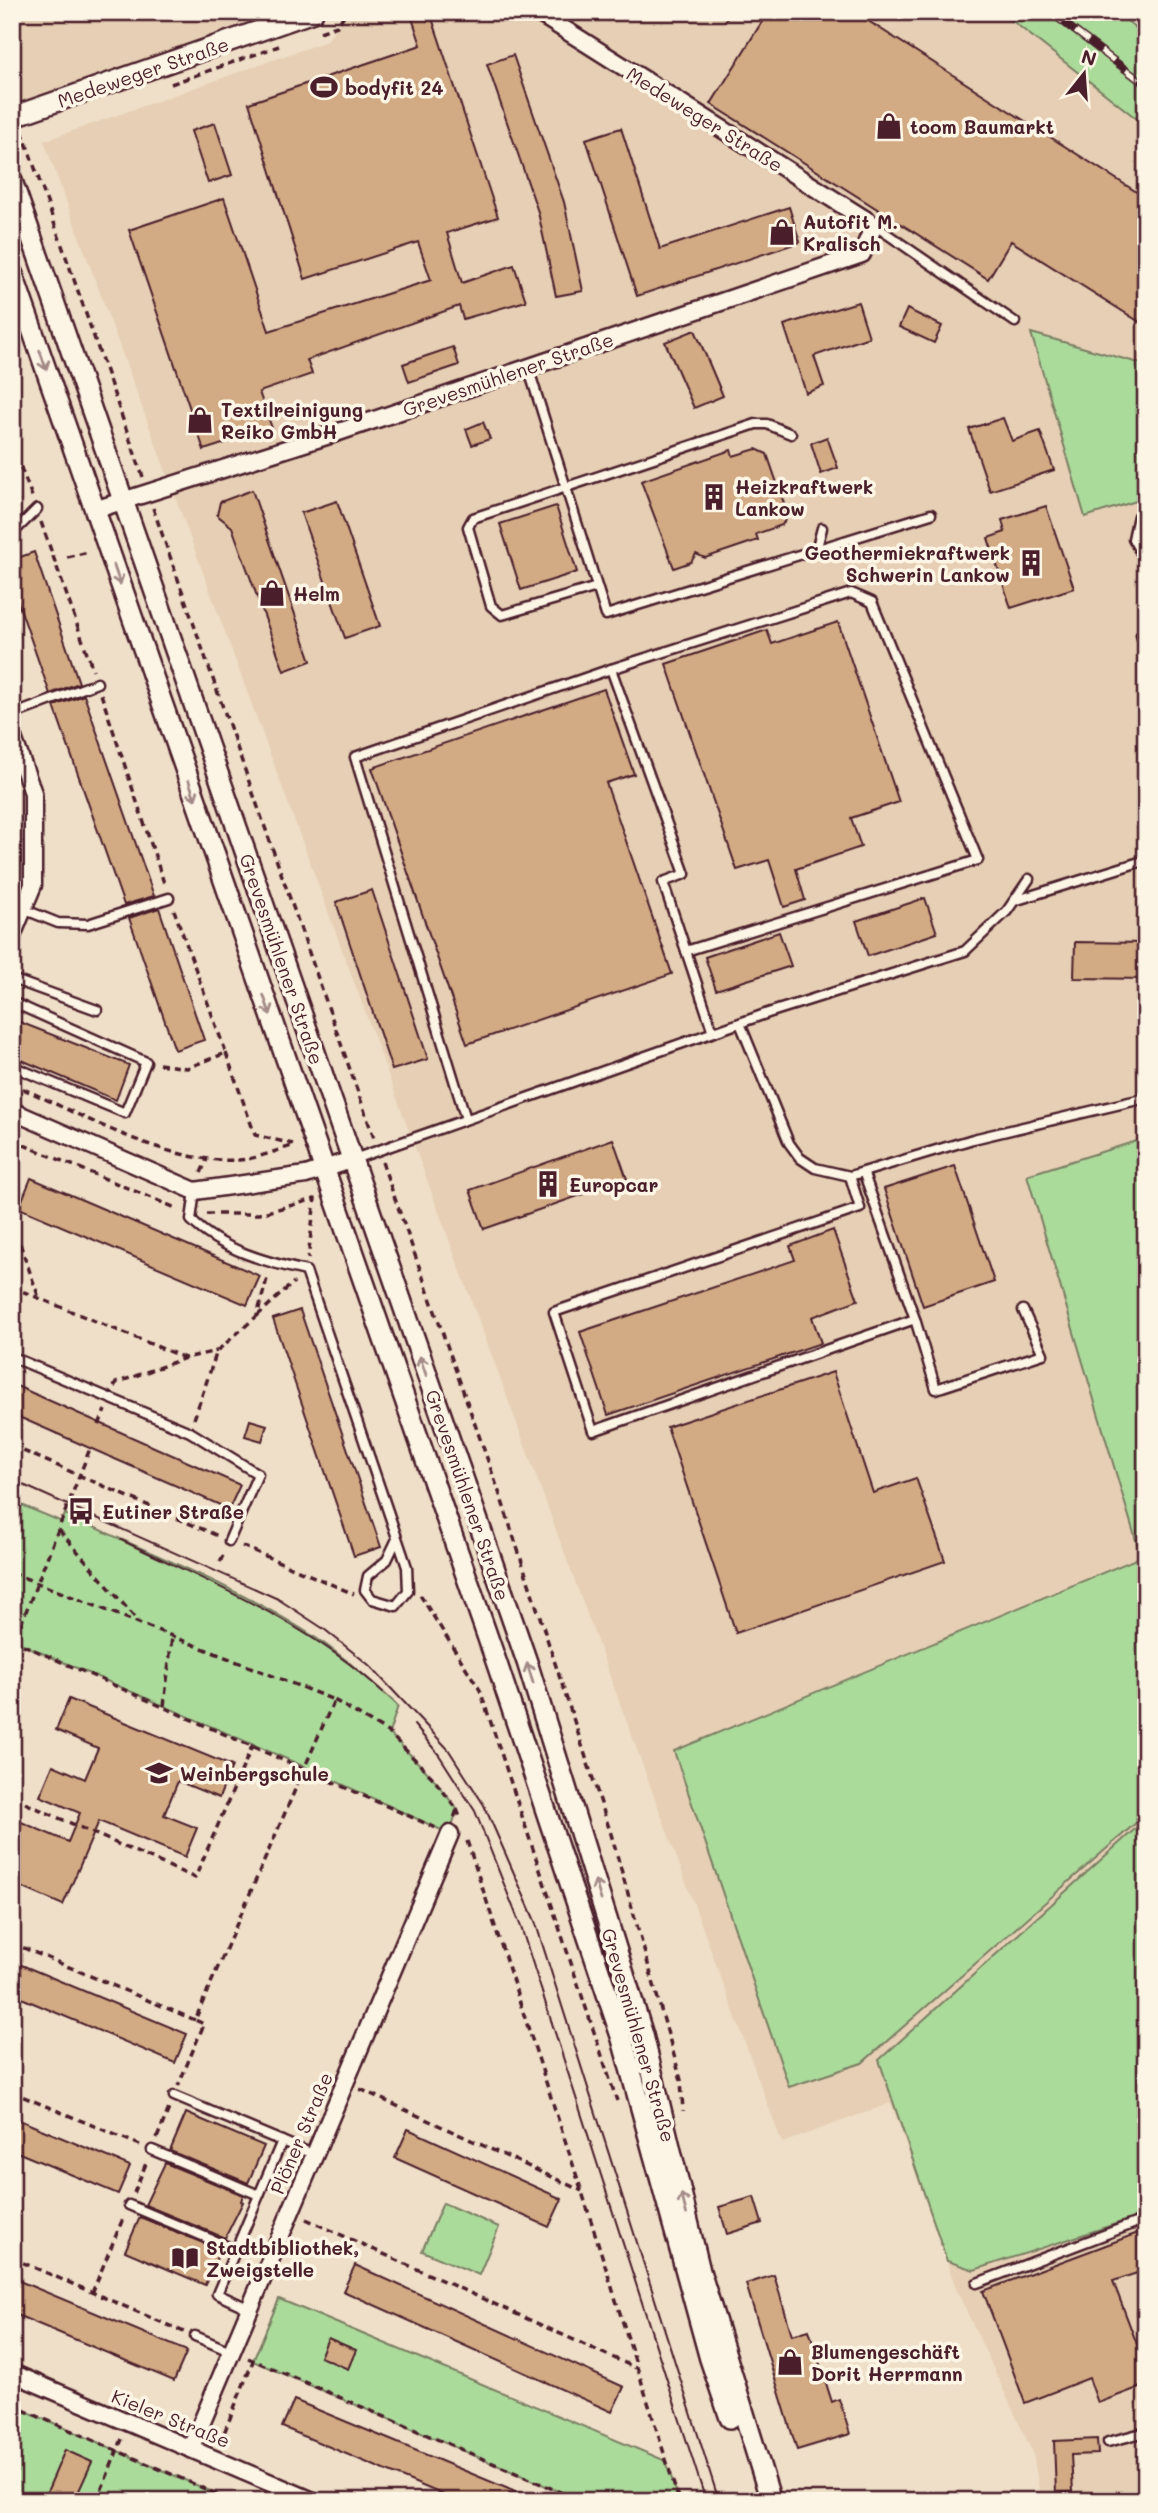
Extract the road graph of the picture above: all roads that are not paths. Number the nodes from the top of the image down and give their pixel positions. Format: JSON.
{"nodes":[{"id":1,"x":313,"y":12,"type":"edge"},
{"id":2,"x":537,"y":12,"type":"edge"},
{"id":3,"x":12,"y":117,"type":"edge"},
{"id":4,"x":12,"y":181,"type":"edge"},
{"id":5,"x":874,"y":225,"type":"junction"},
{"id":6,"x":12,"y":272,"type":"edge"},
{"id":7,"x":1015,"y":322,"type":"dead end"},
{"id":8,"x":528,"y":367,"type":"junction"},
{"id":9,"x":791,"y":434,"type":"dead end"},
{"id":10,"x":566,"y":486,"type":"junction"},
{"id":11,"x":124,"y":502,"type":"junction"},
{"id":12,"x":37,"y":509,"type":"road end"},
{"id":13,"x":94,"y":510,"type":"junction"},
{"id":14,"x":1146,"y":511,"type":"edge"},
{"id":15,"x":931,"y":514,"type":"dead end"},
{"id":16,"x":822,"y":528,"type":"dead end"},
{"id":17,"x":12,"y":534,"type":"edge"},
{"id":18,"x":816,"y":551,"type":"junction"},
{"id":19,"x":1146,"y":562,"type":"edge"},
{"id":20,"x":597,"y":587,"type":"junction"},
{"id":21,"x":1146,"y":630,"type":"edge"},
{"id":22,"x":1146,"y":650,"type":"edge"},
{"id":23,"x":611,"y":669,"type":"junction"},
{"id":24,"x":97,"y":682,"type":"road end"},
{"id":25,"x":12,"y":715,"type":"edge"},
{"id":26,"x":12,"y":735,"type":"edge"},
{"id":27,"x":1146,"y":860,"type":"edge"},
{"id":28,"x":1029,"y":879,"type":"dead end"},
{"id":29,"x":169,"y":898,"type":"road end"},
{"id":30,"x":1014,"y":901,"type":"junction"},
{"id":31,"x":23,"y":909,"type":"junction"},
{"id":32,"x":12,"y":936,"type":"edge"},
{"id":33,"x":686,"y":951,"type":"junction"},
{"id":34,"x":12,"y":979,"type":"edge"},
{"id":35,"x":12,"y":1002,"type":"edge"},
{"id":36,"x":97,"y":1010,"type":"dead end"},
{"id":37,"x":740,"y":1023,"type":"junction"},
{"id":38,"x":713,"y":1032,"type":"junction"},
{"id":39,"x":12,"y":1066,"type":"edge"},
{"id":40,"x":1146,"y":1098,"type":"edge"},
{"id":41,"x":12,"y":1111,"type":"edge"},
{"id":42,"x":466,"y":1119,"type":"junction"},
{"id":43,"x":351,"y":1160,"type":"junction"},
{"id":44,"x":324,"y":1169,"type":"junction"},
{"id":45,"x":864,"y":1174,"type":"junction"},
{"id":46,"x":850,"y":1176,"type":"junction"},
{"id":47,"x":195,"y":1191,"type":"junction"},
{"id":48,"x":1023,"y":1310,"type":"dead end"},
{"id":49,"x":915,"y":1320,"type":"junction"},
{"id":50,"x":12,"y":1357,"type":"edge"},
{"id":51,"x":397,"y":1539,"type":"junction"},
{"id":52,"x":229,"y":1541,"type":"road end"},
{"id":53,"x":450,"y":1834,"type":"road end"},
{"id":54,"x":174,"y":2096,"type":"road end"},
{"id":55,"x":282,"y":2141,"type":"junction"},
{"id":56,"x":152,"y":2150,"type":"road end"},
{"id":57,"x":315,"y":2155,"type":"junction"},
{"id":58,"x":259,"y":2195,"type":"junction"},
{"id":59,"x":129,"y":2206,"type":"road end"},
{"id":60,"x":1146,"y":2219,"type":"edge"},
{"id":61,"x":236,"y":2250,"type":"junction"},
{"id":62,"x":977,"y":2283,"type":"dead end"},
{"id":63,"x":250,"y":2309,"type":"junction"},
{"id":64,"x":195,"y":2336,"type":"road end"},
{"id":65,"x":232,"y":2352,"type":"junction"},
{"id":66,"x":12,"y":2373,"type":"edge"},
{"id":67,"x":1146,"y":2432,"type":"edge"},
{"id":68,"x":1108,"y":2442,"type":"dead end"},
{"id":69,"x":191,"y":2448,"type":"junction"},
{"id":70,"x":313,"y":2501,"type":"edge"},
{"id":71,"x":757,"y":2501,"type":"edge"},
{"id":72,"x":771,"y":2501,"type":"edge"}],
"edges":[{"from":1,"to":3,"type":"street","name":"Medeweger Straße"},
{"from":2,"to":5,"type":"street","name":"Medeweger Straße"},
{"from":4,"to":11,"type":"street","name":"Grevesmühlener Straße"},
{"from":5,"to":7,"type":"lane"},
{"from":5,"to":8,"type":"street","name":"Grevesmühlener Straße"},
{"from":6,"to":13,"type":"street","name":"Grevesmühlener Straße","one_way":true},
{"from":8,"to":10,"type":"lane"},
{"from":8,"to":11,"type":"street","name":"Grevesmühlener Straße"},
{"from":9,"to":10,"type":"lane"},
{"from":10,"to":20,"type":"lane"},
{"from":10,"to":20,"type":"lane"},
{"from":11,"to":13,"type":"street","name":"Grevesmühlener Straße"},
{"from":11,"to":43,"type":"street","name":"Grevesmühlener Straße"},
{"from":12,"to":17,"type":"lane"},
{"from":13,"to":44,"type":"street","name":"Grevesmühlener Straße","one_way":true},
{"from":14,"to":19,"type":"lane"},
{"from":15,"to":18,"type":"lane"},
{"from":16,"to":18,"type":"lane"},
{"from":18,"to":20,"type":"lane"},
{"from":21,"to":22,"type":"lane"},
{"from":23,"to":33,"type":"lane"},
{"from":23,"to":33,"type":"lane"},
{"from":23,"to":42,"type":"lane"},
{"from":24,"to":25,"type":"lane"},
{"from":26,"to":31,"type":"street"},
{"from":27,"to":30,"type":"lane"},
{"from":28,"to":30,"type":"lane"},
{"from":29,"to":31,"type":"lane"},
{"from":30,"to":37,"type":"lane"},
{"from":31,"to":32,"type":"street"},
{"from":33,"to":38,"type":"lane"},
{"from":34,"to":36,"type":"lane"},
{"from":35,"to":39,"type":"lane"},
{"from":37,"to":38,"type":"lane"},
{"from":37,"to":46,"type":"lane"},
{"from":38,"to":42,"type":"lane"},
{"from":40,"to":45,"type":"lane"},
{"from":41,"to":47,"type":"street"},
{"from":42,"to":43,"type":"lane"},
{"from":43,"to":44,"type":"street"},
{"from":72,"to":43,"type":"street","name":"Grevesmühlener Straße","one_way":true},
{"from":44,"to":47,"type":"street"},
{"from":44,"to":71,"type":"street","name":"Grevesmühlener Straße"},
{"from":45,"to":46,"type":"lane"},
{"from":45,"to":49,"type":"lane"},
{"from":46,"to":49,"type":"lane"},
{"from":47,"to":51,"type":"lane"},
{"from":48,"to":49,"type":"lane"},
{"from":50,"to":52,"type":"lane"},
{"from":51,"to":51,"type":"lane"},
{"from":53,"to":57,"type":"street","name":"Plöner Straße"},
{"from":54,"to":55,"type":"lane"},
{"from":55,"to":57,"type":"lane"},
{"from":55,"to":58,"type":"lane"},
{"from":56,"to":58,"type":"lane"},
{"from":57,"to":63,"type":"street","name":"Plöner Straße"},
{"from":58,"to":61,"type":"lane"},
{"from":59,"to":61,"type":"lane"},
{"from":60,"to":62,"type":"lane"},
{"from":61,"to":63,"type":"lane"},
{"from":63,"to":65,"type":"street","name":"Plöner Straße"},
{"from":64,"to":65,"type":"lane"},
{"from":65,"to":69,"type":"street","name":"Plöner Straße"},
{"from":66,"to":69,"type":"street","name":"Kieler Straße"},
{"from":67,"to":68,"type":"lane"},
{"from":69,"to":70,"type":"street","name":"Kieler Straße"}]}
